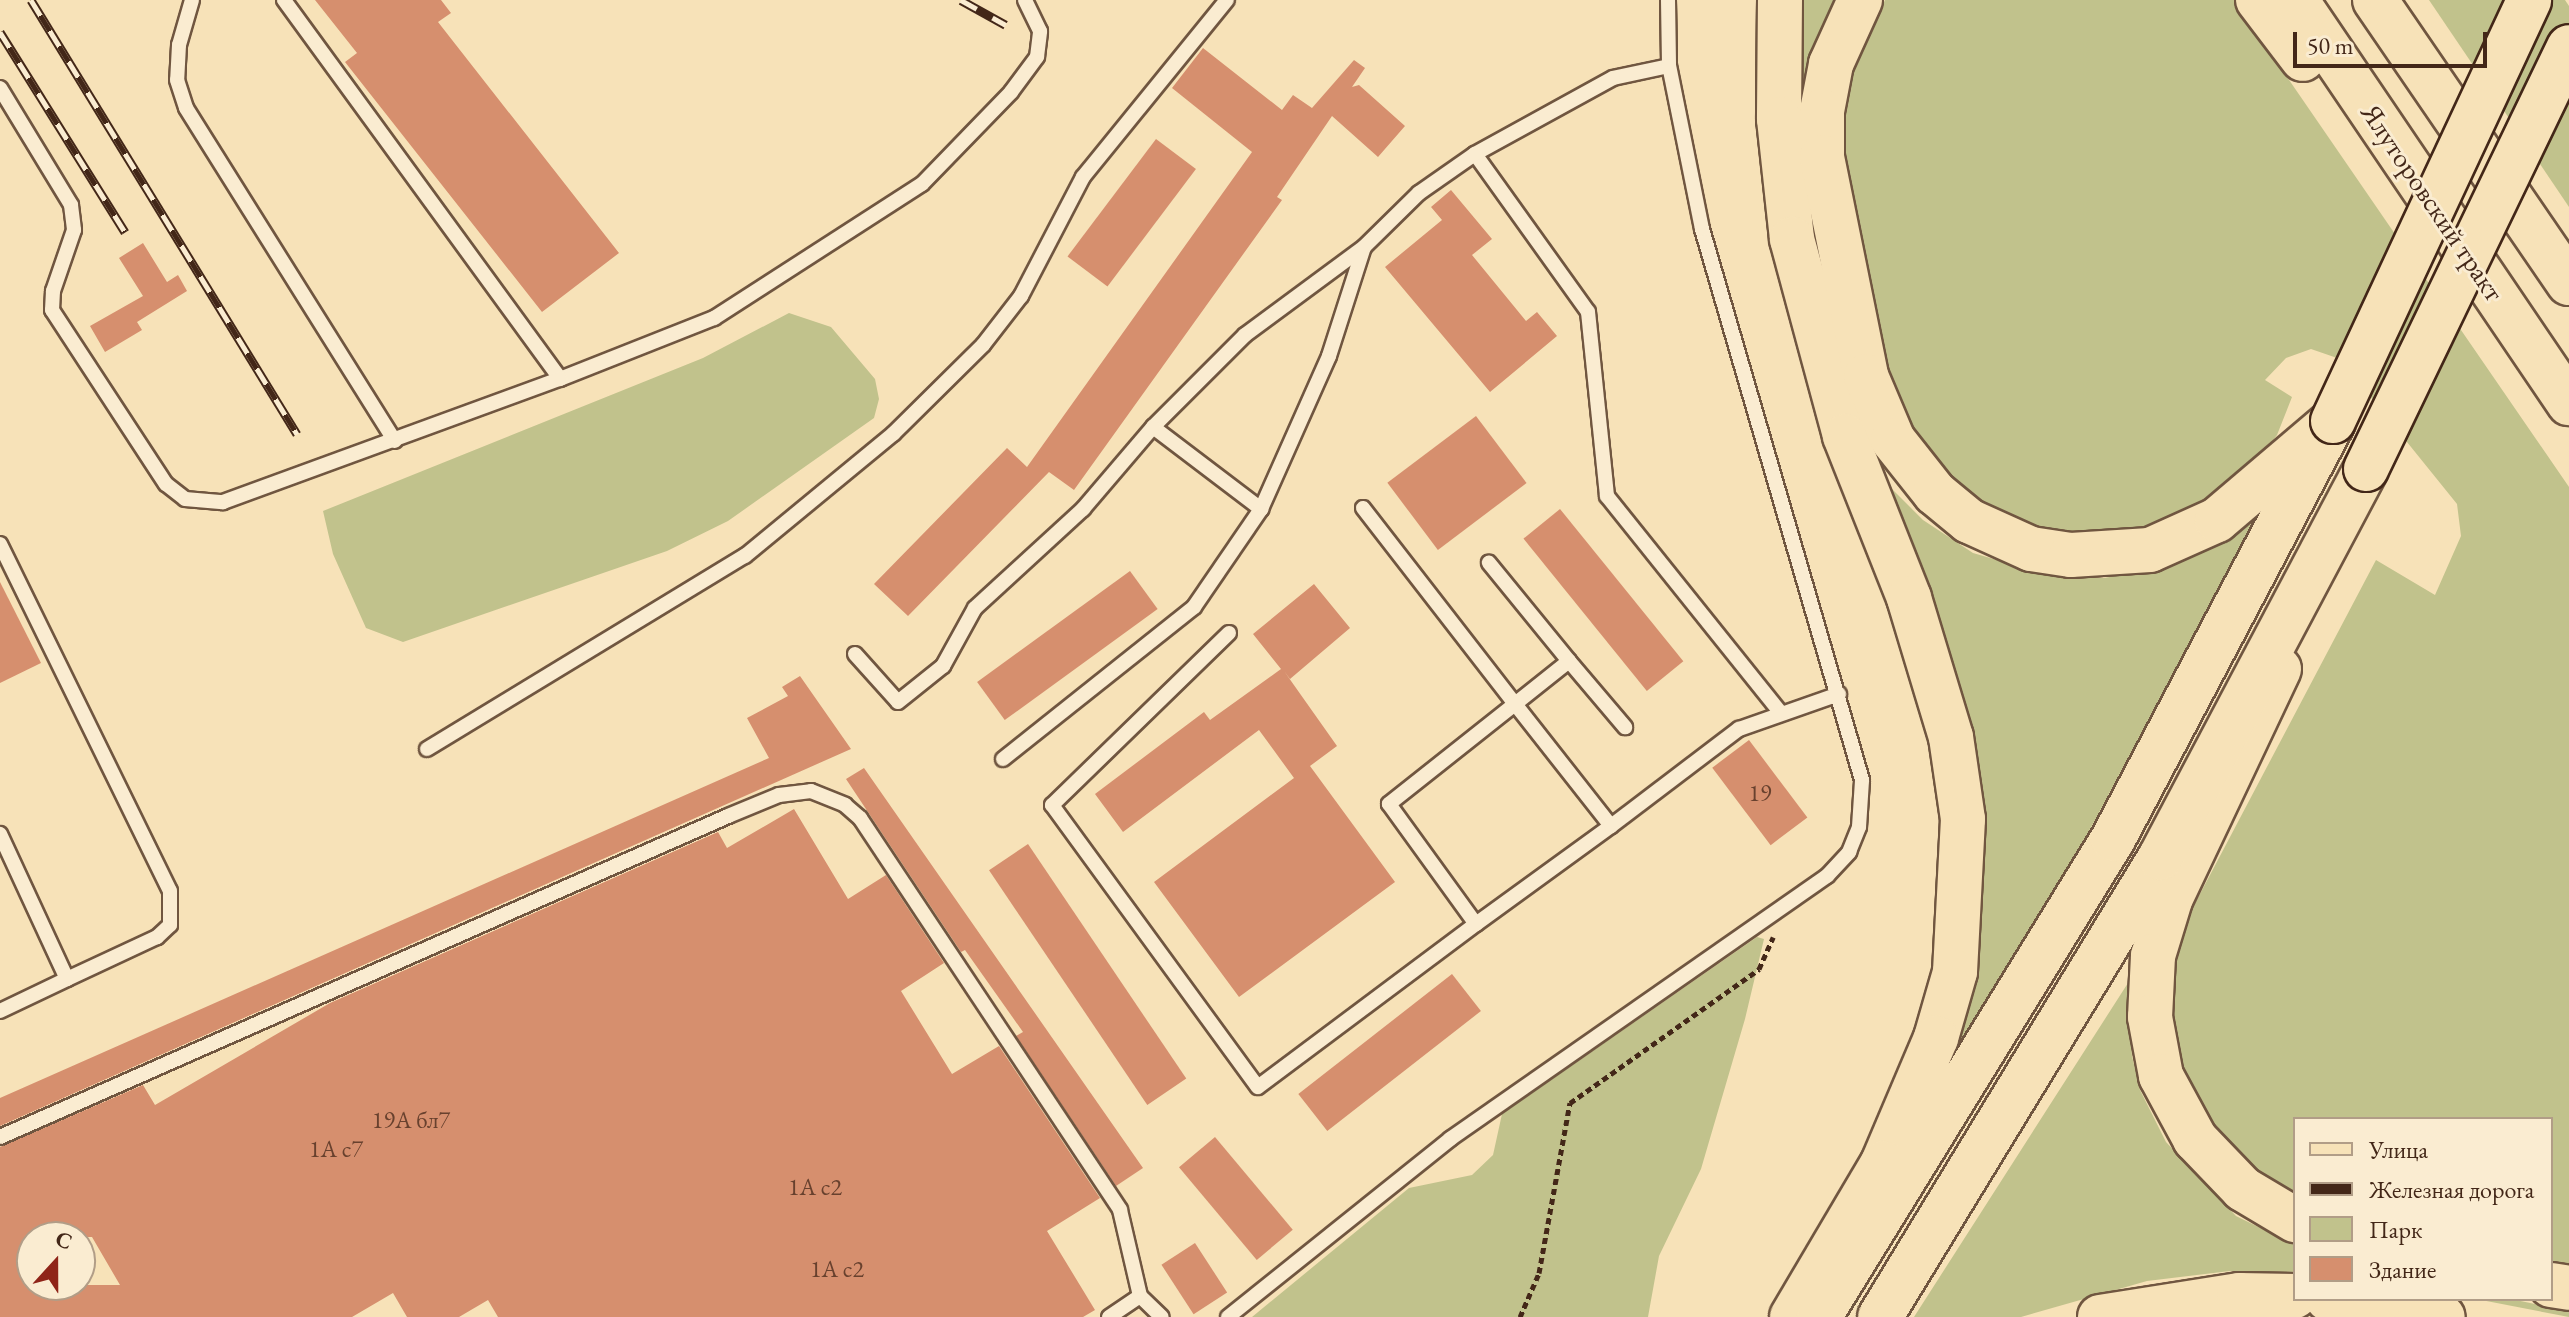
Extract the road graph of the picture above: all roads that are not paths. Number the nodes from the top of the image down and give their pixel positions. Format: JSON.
{"nodes":[{"id":1,"x":192,"y":0,"type":"edge"},
{"id":2,"x":284,"y":0,"type":"edge"},
{"id":3,"x":1025,"y":0,"type":"edge"},
{"id":4,"x":1227,"y":0,"type":"edge"},
{"id":5,"x":1668,"y":0,"type":"edge"},
{"id":6,"x":1780,"y":0,"type":"edge"},
{"id":7,"x":1860,"y":0,"type":"edge"},
{"id":8,"x":2258,"y":0,"type":"edge"},
{"id":9,"x":2296,"y":0,"type":"edge"},
{"id":10,"x":2529,"y":0,"type":"edge"},
{"id":11,"x":2381,"y":7,"type":"edge"},
{"id":12,"x":2569,"y":47,"type":"edge"},
{"id":13,"x":1669,"y":66,"type":"junction"},
{"id":14,"x":0,"y":88,"type":"edge"},
{"id":15,"x":1475,"y":154,"type":"junction"},
{"id":16,"x":2491,"y":169,"type":"junction"},
{"id":17,"x":2441,"y":214,"type":"junction"},
{"id":18,"x":1364,"y":247,"type":"junction"},
{"id":19,"x":2569,"y":253,"type":"edge"},
{"id":20,"x":2569,"y":283,"type":"edge"},
{"id":21,"x":560,"y":379,"type":"junction"},
{"id":22,"x":2569,"y":403,"type":"edge"},
{"id":23,"x":2333,"y":421,"type":"junction"},
{"id":24,"x":1153,"y":427,"type":"junction"},
{"id":25,"x":395,"y":441,"type":"junction"},
{"id":26,"x":2362,"y":476,"type":"junction"},
{"id":27,"x":1363,"y":508,"type":"dead end"},
{"id":28,"x":1261,"y":509,"type":"junction"},
{"id":29,"x":0,"y":544,"type":"edge"},
{"id":30,"x":1489,"y":563,"type":"dead end"},
{"id":31,"x":1229,"y":633,"type":"dead end"},
{"id":32,"x":855,"y":654,"type":"dead end"},
{"id":33,"x":1569,"y":661,"type":"junction"},
{"id":34,"x":1839,"y":694,"type":"junction"},
{"id":35,"x":1515,"y":704,"type":"junction"},
{"id":36,"x":1780,"y":712,"type":"junction"},
{"id":37,"x":1625,"y":727,"type":"dead end"},
{"id":38,"x":427,"y":749,"type":"dead end"},
{"id":39,"x":1003,"y":759,"type":"dead end"},
{"id":40,"x":1611,"y":826,"type":"junction"},
{"id":41,"x":0,"y":834,"type":"edge"},
{"id":42,"x":1476,"y":924,"type":"junction"},
{"id":43,"x":67,"y":979,"type":"junction"},
{"id":44,"x":0,"y":1011,"type":"edge"},
{"id":45,"x":0,"y":1137,"type":"edge"},
{"id":46,"x":2293,"y":1219,"type":"edge"},
{"id":47,"x":1140,"y":1296,"type":"junction"},
{"id":48,"x":2293,"y":1296,"type":"edge"},
{"id":49,"x":2341,"y":1301,"type":"edge"},
{"id":50,"x":1109,"y":1317,"type":"edge"},
{"id":51,"x":1162,"y":1317,"type":"edge"},
{"id":52,"x":1228,"y":1317,"type":"edge"},
{"id":53,"x":1792,"y":1317,"type":"edge"},
{"id":54,"x":1819,"y":1317,"type":"edge"},
{"id":55,"x":1880,"y":1317,"type":"edge"},
{"id":56,"x":2100,"y":1317,"type":"edge"},
{"id":57,"x":2443,"y":1317,"type":"edge"}],
"edges":[{"from":1,"to":25,"type":"lane"},
{"from":2,"to":21,"type":"lane"},
{"from":3,"to":21,"type":"lane"},
{"from":4,"to":38,"type":"lane"},
{"from":5,"to":13,"type":"lane"},
{"from":6,"to":53,"type":"main road"},
{"from":7,"to":23,"type":"main road"},
{"from":8,"to":17,"type":"main road"},
{"from":9,"to":17,"type":"main road","name":"Ялуторовский тракт"},
{"from":10,"to":23,"type":"main road","bridge":true},
{"from":11,"to":16,"type":"main road"},
{"from":12,"to":26,"type":"main road","bridge":true},
{"from":13,"to":15,"type":"lane"},
{"from":13,"to":34,"type":"lane"},
{"from":14,"to":25,"type":"lane"},
{"from":15,"to":18,"type":"lane"},
{"from":15,"to":36,"type":"lane"},
{"from":16,"to":19,"type":"main road"},
{"from":16,"to":20,"type":"main road"},
{"from":17,"to":22,"type":"main road","name":"Ялуторовский тракт"},
{"from":18,"to":24,"type":"lane"},
{"from":18,"to":28,"type":"lane"},
{"from":21,"to":25,"type":"lane"},
{"from":23,"to":54,"type":"main road"},
{"from":24,"to":28,"type":"lane"},
{"from":24,"to":32,"type":"lane"},
{"from":26,"to":46,"type":"main road"},
{"from":26,"to":55,"type":"main road"},
{"from":27,"to":35,"type":"lane"},
{"from":28,"to":39,"type":"lane"},
{"from":29,"to":43,"type":"lane"},
{"from":30,"to":33,"type":"lane"},
{"from":31,"to":42,"type":"lane"},
{"from":33,"to":35,"type":"lane"},
{"from":33,"to":37,"type":"lane"},
{"from":34,"to":36,"type":"lane"},
{"from":34,"to":52,"type":"lane"},
{"from":35,"to":40,"type":"lane"},
{"from":35,"to":42,"type":"lane"},
{"from":36,"to":40,"type":"lane"},
{"from":40,"to":42,"type":"lane"},
{"from":41,"to":43,"type":"lane"},
{"from":43,"to":44,"type":"lane"},
{"from":45,"to":47,"type":"lane"},
{"from":47,"to":50,"type":"lane"},
{"from":47,"to":51,"type":"lane"},
{"from":48,"to":56,"type":"main road"},
{"from":49,"to":57,"type":"main road"}]}
